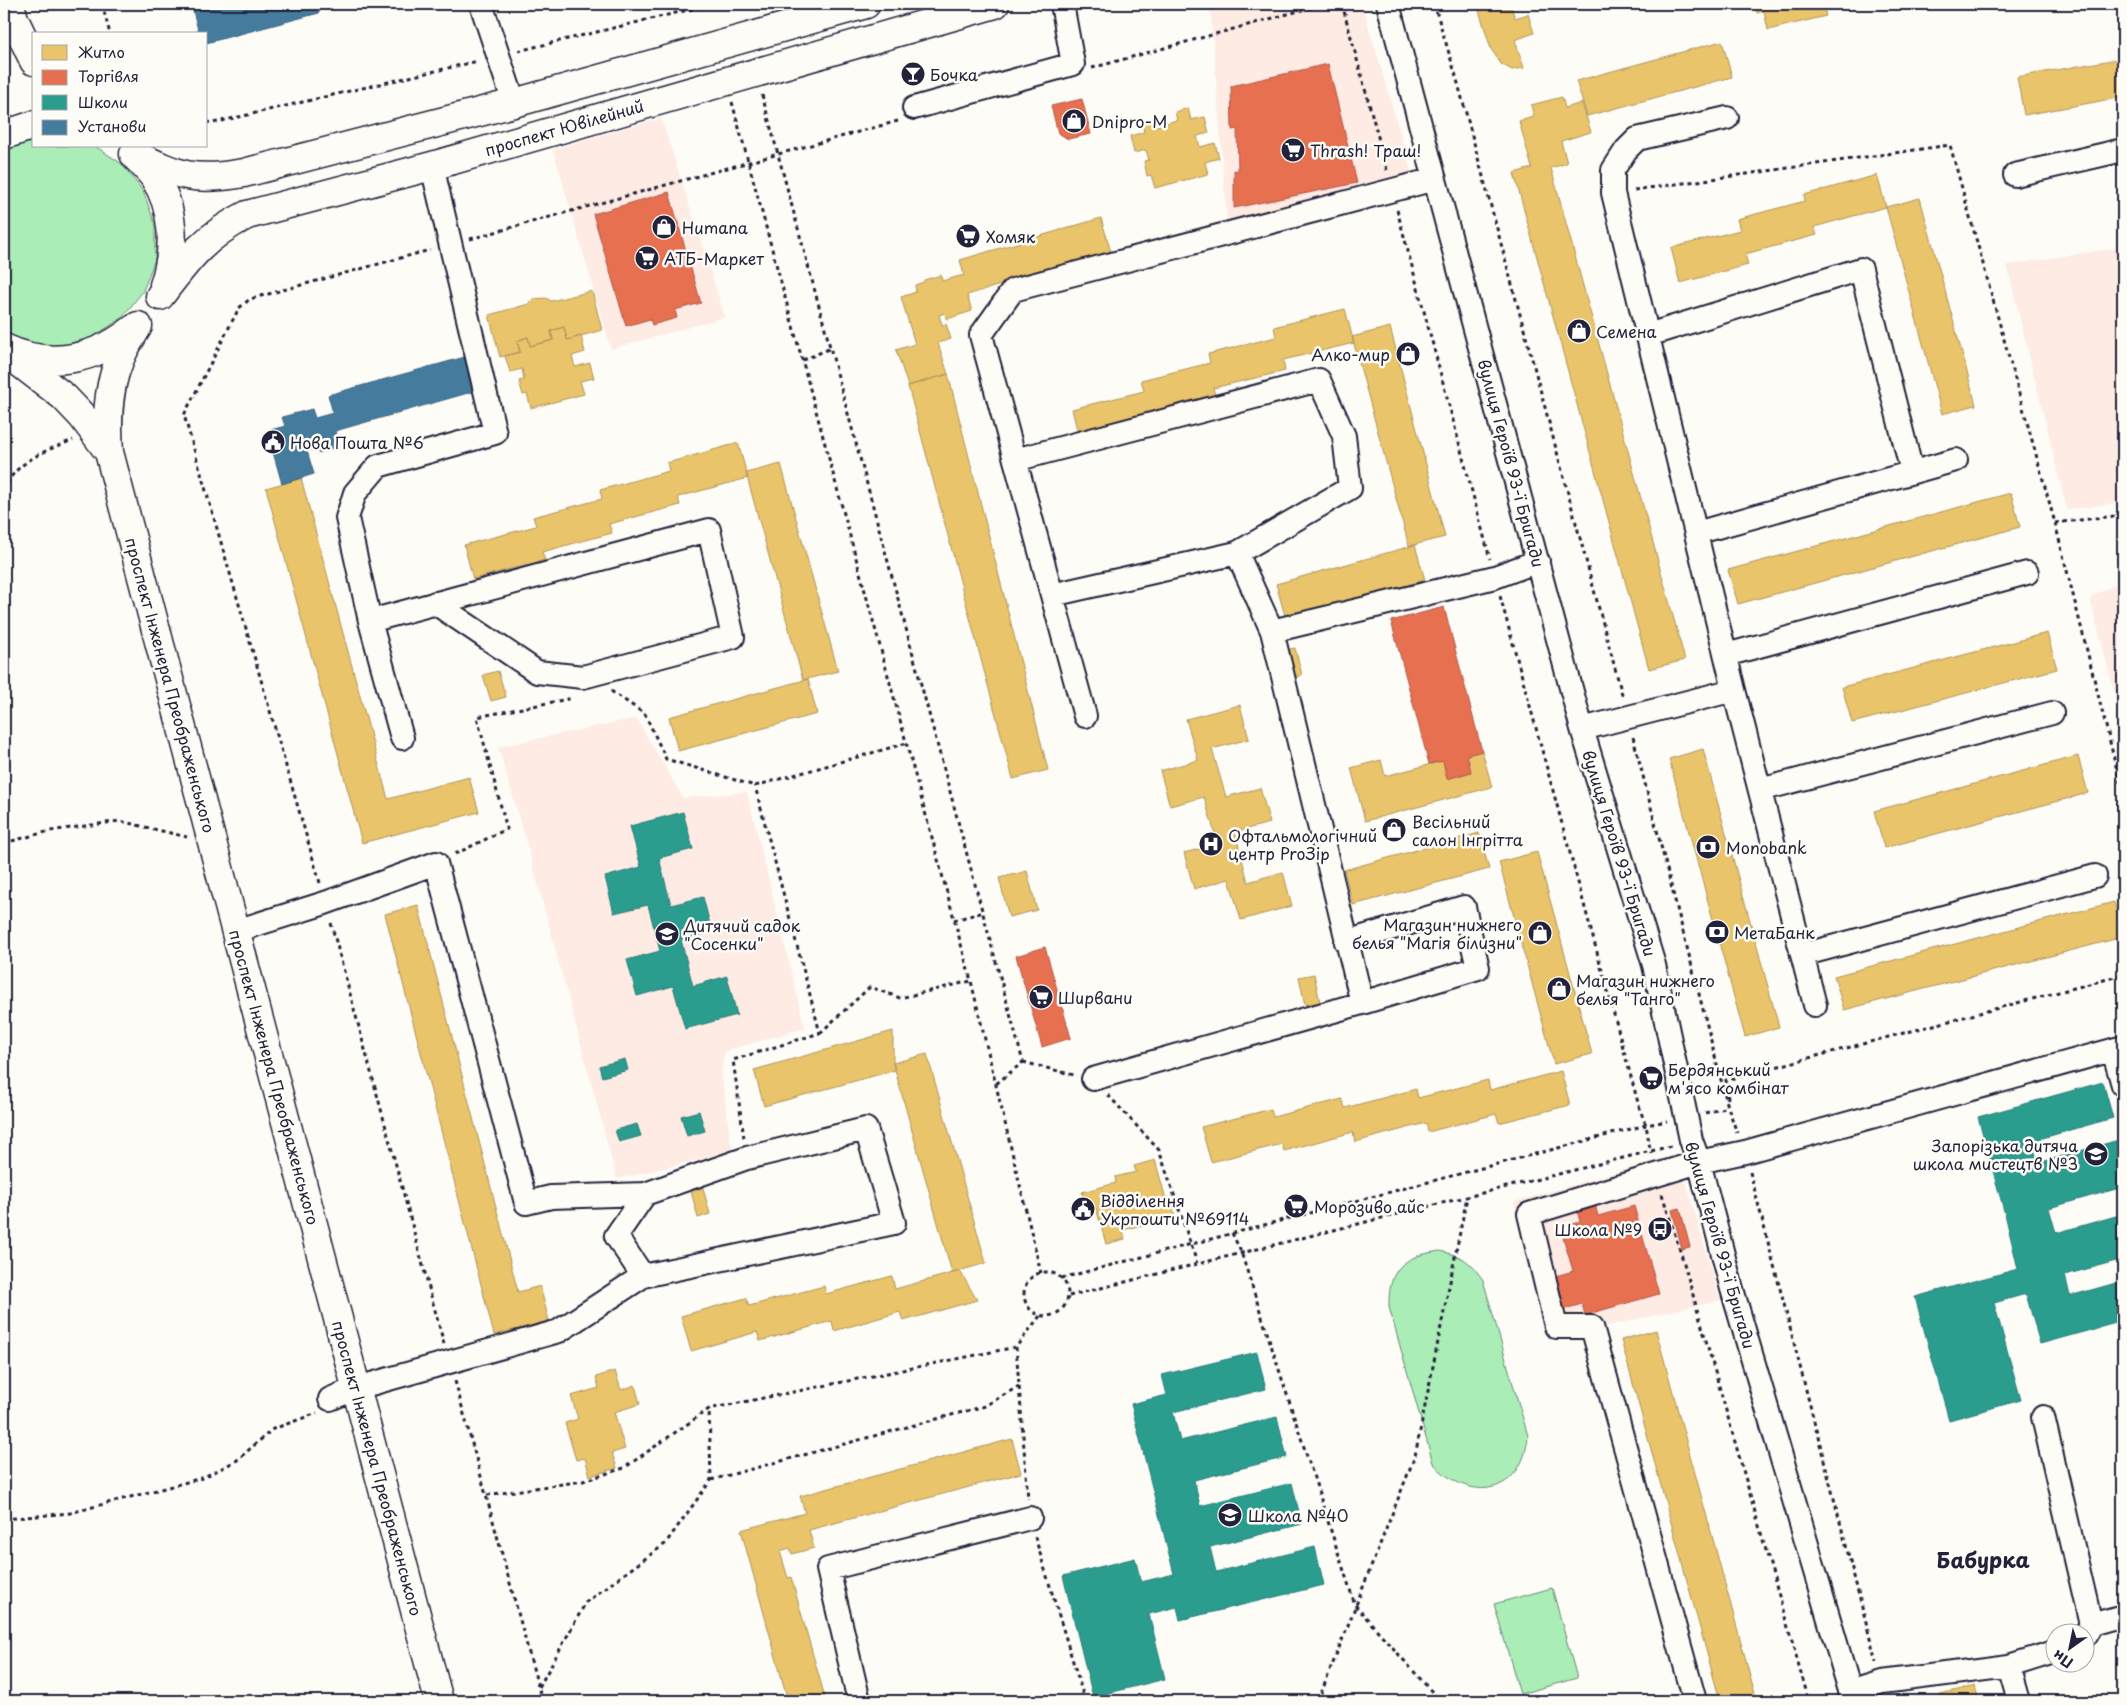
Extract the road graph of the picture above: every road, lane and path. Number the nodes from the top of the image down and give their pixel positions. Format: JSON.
{"nodes":[{"id":1,"x":10,"y":4,"type":"edge"},
{"id":2,"x":102,"y":4,"type":"edge"},
{"id":3,"x":481,"y":4,"type":"edge"},
{"id":4,"x":713,"y":4,"type":"edge"},
{"id":5,"x":866,"y":4,"type":"edge"},
{"id":6,"x":995,"y":4,"type":"edge"},
{"id":7,"x":1062,"y":4,"type":"edge"},
{"id":8,"x":1324,"y":4,"type":"edge"},
{"id":9,"x":1342,"y":4,"type":"edge"},
{"id":10,"x":1388,"y":4,"type":"edge"},
{"id":11,"x":1434,"y":4,"type":"edge"},
{"id":12,"x":109,"y":32,"type":"edge"},
{"id":13,"x":32,"y":56,"type":"edge"},
{"id":14,"x":498,"y":56,"type":"junction"},
{"id":15,"x":1085,"y":70,"type":"dead end"},
{"id":16,"x":756,"y":72,"type":"junction"},
{"id":17,"x":726,"y":80,"type":"junction"},
{"id":18,"x":514,"y":103,"type":"junction"},
{"id":19,"x":908,"y":114,"type":"joint"},
{"id":20,"x":1727,"y":118,"type":"dead end"},
{"id":21,"x":208,"y":123,"type":"edge"},
{"id":22,"x":32,"y":126,"type":"edge"},
{"id":23,"x":4,"y":135,"type":"edge"},
{"id":24,"x":129,"y":150,"type":"edge"},
{"id":25,"x":2123,"y":150,"type":"edge"},
{"id":26,"x":779,"y":154,"type":"junction"},
{"id":27,"x":749,"y":162,"type":"junction"},
{"id":28,"x":432,"y":166,"type":"junction"},
{"id":29,"x":2015,"y":175,"type":"dead end"},
{"id":30,"x":1436,"y":179,"type":"junction"},
{"id":31,"x":1392,"y":190,"type":"junction"},
{"id":32,"x":1613,"y":193,"type":"junction"},
{"id":33,"x":450,"y":244,"type":"junction"},
{"id":34,"x":160,"y":296,"type":"junction"},
{"id":35,"x":138,"y":326,"type":"junction"},
{"id":36,"x":1648,"y":335,"type":"junction"},
{"id":37,"x":831,"y":348,"type":"junction"},
{"id":38,"x":4,"y":349,"type":"edge"},
{"id":39,"x":803,"y":360,"type":"junction"},
{"id":40,"x":109,"y":452,"type":"junction"},
{"id":41,"x":1015,"y":460,"type":"junction"},
{"id":42,"x":1956,"y":460,"type":"dead end"},
{"id":43,"x":1912,"y":472,"type":"junction"},
{"id":44,"x":4,"y":491,"type":"edge"},
{"id":45,"x":2123,"y":515,"type":"edge"},
{"id":46,"x":2055,"y":523,"type":"junction"},
{"id":47,"x":1696,"y":533,"type":"junction"},
{"id":48,"x":1237,"y":553,"type":"junction"},
{"id":49,"x":1538,"y":561,"type":"junction"},
{"id":50,"x":2027,"y":573,"type":"dead end"},
{"id":51,"x":1495,"y":577,"type":"junction"},
{"id":52,"x":1052,"y":595,"type":"junction"},
{"id":53,"x":435,"y":603,"type":"junction"},
{"id":54,"x":370,"y":621,"type":"junction"},
{"id":55,"x":1272,"y":632,"type":"junction"},
{"id":56,"x":1726,"y":655,"type":"junction"},
{"id":57,"x":1734,"y":690,"type":"junction"},
{"id":58,"x":610,"y":691,"type":"dead end"},
{"id":59,"x":582,"y":696,"type":"dead end"},
{"id":60,"x":2052,"y":713,"type":"dead end"},
{"id":61,"x":1085,"y":716,"type":"dead end"},
{"id":62,"x":1628,"y":719,"type":"junction"},
{"id":63,"x":1582,"y":730,"type":"junction"},
{"id":64,"x":402,"y":738,"type":"dead end"},
{"id":65,"x":906,"y":743,"type":"junction"},
{"id":66,"x":755,"y":786,"type":"junction"},
{"id":67,"x":1760,"y":790,"type":"junction"},
{"id":68,"x":2123,"y":794,"type":"edge"},
{"id":69,"x":192,"y":838,"type":"dead end"},
{"id":70,"x":4,"y":843,"type":"edge"},
{"id":71,"x":436,"y":863,"type":"junction"},
{"id":72,"x":2095,"y":876,"type":"dead end"},
{"id":73,"x":326,"y":902,"type":"junction"},
{"id":74,"x":984,"y":912,"type":"junction"},
{"id":75,"x":954,"y":920,"type":"junction"},
{"id":76,"x":236,"y":931,"type":"junction"},
{"id":77,"x":1346,"y":942,"type":"junction"},
{"id":78,"x":1802,"y":954,"type":"junction"},
{"id":79,"x":2123,"y":975,"type":"edge"},
{"id":80,"x":971,"y":981,"type":"junction"},
{"id":81,"x":1362,"y":1003,"type":"junction"},
{"id":82,"x":1815,"y":1005,"type":"dead end"},
{"id":83,"x":820,"y":1033,"type":"junction"},
{"id":84,"x":2118,"y":1049,"type":"edge"},
{"id":85,"x":1023,"y":1062,"type":"junction"},
{"id":86,"x":1093,"y":1080,"type":"junction"},
{"id":87,"x":996,"y":1084,"type":"junction"},
{"id":88,"x":2123,"y":1085,"type":"edge"},
{"id":89,"x":1728,"y":1107,"type":"junction"},
{"id":90,"x":1687,"y":1118,"type":"junction"},
{"id":91,"x":1646,"y":1125,"type":"junction"},
{"id":92,"x":1746,"y":1128,"type":"dead end"},
{"id":93,"x":1736,"y":1131,"type":"junction"},
{"id":94,"x":1727,"y":1132,"type":"dead end"},
{"id":95,"x":1691,"y":1140,"type":"junction"},
{"id":96,"x":1651,"y":1152,"type":"junction"},
{"id":97,"x":1745,"y":1152,"type":"junction"},
{"id":98,"x":747,"y":1158,"type":"junction"},
{"id":99,"x":1699,"y":1162,"type":"junction"},
{"id":100,"x":1657,"y":1175,"type":"junction"},
{"id":101,"x":645,"y":1194,"type":"junction"},
{"id":102,"x":1468,"y":1197,"type":"junction"},
{"id":103,"x":1232,"y":1233,"type":"junction"},
{"id":104,"x":1189,"y":1243,"type":"junction"},
{"id":105,"x":1241,"y":1252,"type":"junction"},
{"id":106,"x":1197,"y":1263,"type":"junction"},
{"id":107,"x":1041,"y":1272,"type":"junction"},
{"id":108,"x":643,"y":1276,"type":"junction"},
{"id":109,"x":1062,"y":1278,"type":"junction"},
{"id":110,"x":1069,"y":1296,"type":"junction"},
{"id":111,"x":1040,"y":1316,"type":"junction"},
{"id":112,"x":449,"y":1362,"type":"junction"},
{"id":113,"x":1019,"y":1386,"type":"dead end"},
{"id":114,"x":357,"y":1388,"type":"junction"},
{"id":115,"x":330,"y":1399,"type":"joint"},
{"id":116,"x":709,"y":1408,"type":"junction"},
{"id":117,"x":2043,"y":1417,"type":"dead end"},
{"id":118,"x":711,"y":1480,"type":"junction"},
{"id":119,"x":487,"y":1495,"type":"junction"},
{"id":120,"x":1030,"y":1518,"type":"dead end"},
{"id":121,"x":4,"y":1519,"type":"edge"},
{"id":122,"x":1355,"y":1605,"type":"junction"},
{"id":123,"x":2123,"y":1615,"type":"edge"},
{"id":124,"x":2086,"y":1622,"type":"edge"},
{"id":125,"x":2094,"y":1627,"type":"edge"},
{"id":126,"x":2044,"y":1655,"type":"edge"},
{"id":127,"x":2009,"y":1666,"type":"junction"},
{"id":128,"x":1882,"y":1682,"type":"junction"},
{"id":129,"x":539,"y":1687,"type":"junction"},
{"id":130,"x":1852,"y":1696,"type":"edge"},
{"id":131,"x":439,"y":1701,"type":"edge"},
{"id":132,"x":542,"y":1701,"type":"edge"},
{"id":133,"x":859,"y":1701,"type":"edge"},
{"id":134,"x":1318,"y":1701,"type":"edge"},
{"id":135,"x":1440,"y":1701,"type":"edge"},
{"id":136,"x":1695,"y":1701,"type":"edge"},
{"id":137,"x":1809,"y":1701,"type":"edge"},
{"id":138,"x":2019,"y":1701,"type":"edge"}],
"edges":[{"from":1,"to":13,"type":"main road"},
{"from":2,"to":12,"type":"path"},
{"from":3,"to":14,"type":"street"},
{"from":4,"to":14,"type":"path"},
{"from":5,"to":18,"type":"main road"},
{"from":6,"to":16,"type":"main road","name":"проспект Ювілейний"},
{"from":7,"to":19,"type":"street"},
{"from":8,"to":15,"type":"path"},
{"from":9,"to":31,"type":"path"},
{"from":10,"to":30,"type":"street","name":"вулиця Героїв 93-ї Бригади"},
{"from":11,"to":62,"type":"path"},
{"from":14,"to":18,"type":"street"},
{"from":14,"to":21,"type":"path"},
{"from":16,"to":17,"type":"main road","name":"проспект Ювілейний"},
{"from":16,"to":26,"type":"path"},
{"from":17,"to":27,"type":"path"},
{"from":17,"to":28,"type":"main road","name":"проспект Ювілейний"},
{"from":18,"to":24,"type":"main road"},
{"from":19,"to":26,"type":"path"},
{"from":20,"to":32,"type":"street"},
{"from":22,"to":23,"type":"main road"},
{"from":24,"to":34,"type":"main road","name":"проспект Інженера Преображенського"},
{"from":25,"to":29,"type":"street"},
{"from":26,"to":27,"type":"path"},
{"from":26,"to":37,"type":"path"},
{"from":27,"to":33,"type":"path"},
{"from":27,"to":39,"type":"path"},
{"from":28,"to":33,"type":"street"},
{"from":28,"to":34,"type":"main road","name":"проспект Ювілейний"},
{"from":30,"to":31,"type":"street"},
{"from":30,"to":49,"type":"street","name":"вулиця Героїв 93-ї Бригади"},
{"from":31,"to":41,"type":"street"},
{"from":31,"to":51,"type":"path"},
{"from":32,"to":36,"type":"street"},
{"from":32,"to":46,"type":"path"},
{"from":33,"to":54,"type":"street"},
{"from":33,"to":73,"type":"path"},
{"from":34,"to":35,"type":"main road","name":"проспект Інженера Преображенського"},
{"from":35,"to":38,"type":"main road","name":"проспект Інженера Преображенського"},
{"from":35,"to":40,"type":"main road","name":"проспект Інженера Преображенського"},
{"from":36,"to":43,"type":"street"},
{"from":36,"to":47,"type":"street"},
{"from":37,"to":39,"type":"path"},
{"from":37,"to":74,"type":"path"},
{"from":38,"to":40,"type":"main road","name":"проспект Інженера Преображенського"},
{"from":39,"to":65,"type":"path"},
{"from":40,"to":44,"type":"path"},
{"from":40,"to":76,"type":"main road","name":"проспект Інженера Преображенського"},
{"from":41,"to":48,"type":"street"},
{"from":41,"to":52,"type":"street"},
{"from":42,"to":43,"type":"street"},
{"from":43,"to":47,"type":"street"},
{"from":45,"to":46,"type":"path"},
{"from":46,"to":68,"type":"path"},
{"from":47,"to":56,"type":"street"},
{"from":48,"to":52,"type":"street"},
{"from":48,"to":55,"type":"street"},
{"from":49,"to":51,"type":"street"},
{"from":49,"to":63,"type":"street","name":"вулиця Героїв 93-ї Бригади"},
{"from":50,"to":56,"type":"street"},
{"from":51,"to":55,"type":"street"},
{"from":51,"to":91,"type":"path"},
{"from":52,"to":61,"type":"street"},
{"from":53,"to":53,"type":"street"},
{"from":53,"to":54,"type":"street"},
{"from":54,"to":64,"type":"street"},
{"from":55,"to":77,"type":"street"},
{"from":56,"to":57,"type":"street"},
{"from":57,"to":62,"type":"street"},
{"from":57,"to":67,"type":"street"},
{"from":58,"to":66,"type":"path"},
{"from":59,"to":71,"type":"path"},
{"from":60,"to":67,"type":"street"},
{"from":62,"to":63,"type":"street"},
{"from":62,"to":89,"type":"path"},
{"from":63,"to":90,"type":"street","name":"вулиця Героїв 93-ї Бригади"},
{"from":65,"to":66,"type":"path"},
{"from":65,"to":75,"type":"path"},
{"from":66,"to":83,"type":"path"},
{"from":67,"to":78,"type":"street"},
{"from":69,"to":70,"type":"path"},
{"from":71,"to":73,"type":"street"},
{"from":71,"to":101,"type":"street"},
{"from":72,"to":78,"type":"street"},
{"from":73,"to":76,"type":"street"},
{"from":73,"to":112,"type":"path"},
{"from":74,"to":75,"type":"path"},
{"from":74,"to":85,"type":"path"},
{"from":75,"to":80,"type":"path"},
{"from":76,"to":114,"type":"main road","name":"проспект Інженера Преображенського"},
{"from":77,"to":81,"type":"street"},
{"from":77,"to":81,"type":"street"},
{"from":78,"to":82,"type":"street"},
{"from":79,"to":89,"type":"path"},
{"from":80,"to":83,"type":"path"},
{"from":80,"to":87,"type":"path"},
{"from":81,"to":86,"type":"street"},
{"from":83,"to":98,"type":"path"},
{"from":84,"to":88,"type":"street"},
{"from":84,"to":97,"type":"street"},
{"from":85,"to":86,"type":"path"},
{"from":85,"to":87,"type":"path"},
{"from":86,"to":104,"type":"path"},
{"from":87,"to":107,"type":"path"},
{"from":89,"to":90,"type":"path"},
{"from":89,"to":93,"type":"path"},
{"from":90,"to":91,"type":"path"},
{"from":90,"to":95,"type":"street","name":"вулиця Героїв 93-ї Бригади"},
{"from":91,"to":96,"type":"path"},
{"from":91,"to":103,"type":"path"},
{"from":92,"to":93,"type":"path"},
{"from":93,"to":94,"type":"path"},
{"from":93,"to":97,"type":"path"},
{"from":95,"to":96,"type":"path"},
{"from":95,"to":99,"type":"street","name":"вулиця Героїв 93-ї Бригади"},
{"from":96,"to":100,"type":"path"},
{"from":96,"to":102,"type":"path"},
{"from":97,"to":99,"type":"street"},
{"from":97,"to":128,"type":"path"},
{"from":98,"to":101,"type":"street"},
{"from":98,"to":108,"type":"street"},
{"from":99,"to":100,"type":"street"},
{"from":99,"to":130,"type":"street","name":"вулиця Героїв 93-ї Бригади"},
{"from":100,"to":136,"type":"street"},
{"from":100,"to":137,"type":"path"},
{"from":101,"to":108,"type":"street"},
{"from":102,"to":105,"type":"path"},
{"from":102,"to":122,"type":"path"},
{"from":103,"to":104,"type":"path"},
{"from":103,"to":105,"type":"path"},
{"from":104,"to":106,"type":"path"},
{"from":104,"to":109,"type":"path"},
{"from":105,"to":106,"type":"path"},
{"from":105,"to":122,"type":"path"},
{"from":106,"to":110,"type":"path"},
{"from":107,"to":109,"type":"path"},
{"from":107,"to":111,"type":"path"},
{"from":108,"to":112,"type":"street"},
{"from":109,"to":110,"type":"path"},
{"from":110,"to":111,"type":"path"},
{"from":111,"to":116,"type":"path"},
{"from":112,"to":114,"type":"street"},
{"from":112,"to":119,"type":"path"},
{"from":113,"to":118,"type":"path"},
{"from":114,"to":115,"type":"street"},
{"from":114,"to":131,"type":"main road","name":"проспект Інженера Преображенського"},
{"from":115,"to":121,"type":"path"},
{"from":116,"to":118,"type":"path"},
{"from":116,"to":119,"type":"path"},
{"from":117,"to":124,"type":"street"},
{"from":118,"to":129,"type":"path"},
{"from":119,"to":129,"type":"path"},
{"from":120,"to":133,"type":"street"},
{"from":122,"to":134,"type":"path"},
{"from":122,"to":135,"type":"path"},
{"from":123,"to":125,"type":"street"},
{"from":126,"to":127,"type":"street"},
{"from":127,"to":128,"type":"street"},
{"from":127,"to":138,"type":"street"},
{"from":128,"to":130,"type":"street"},
{"from":129,"to":132,"type":"path"}]}
